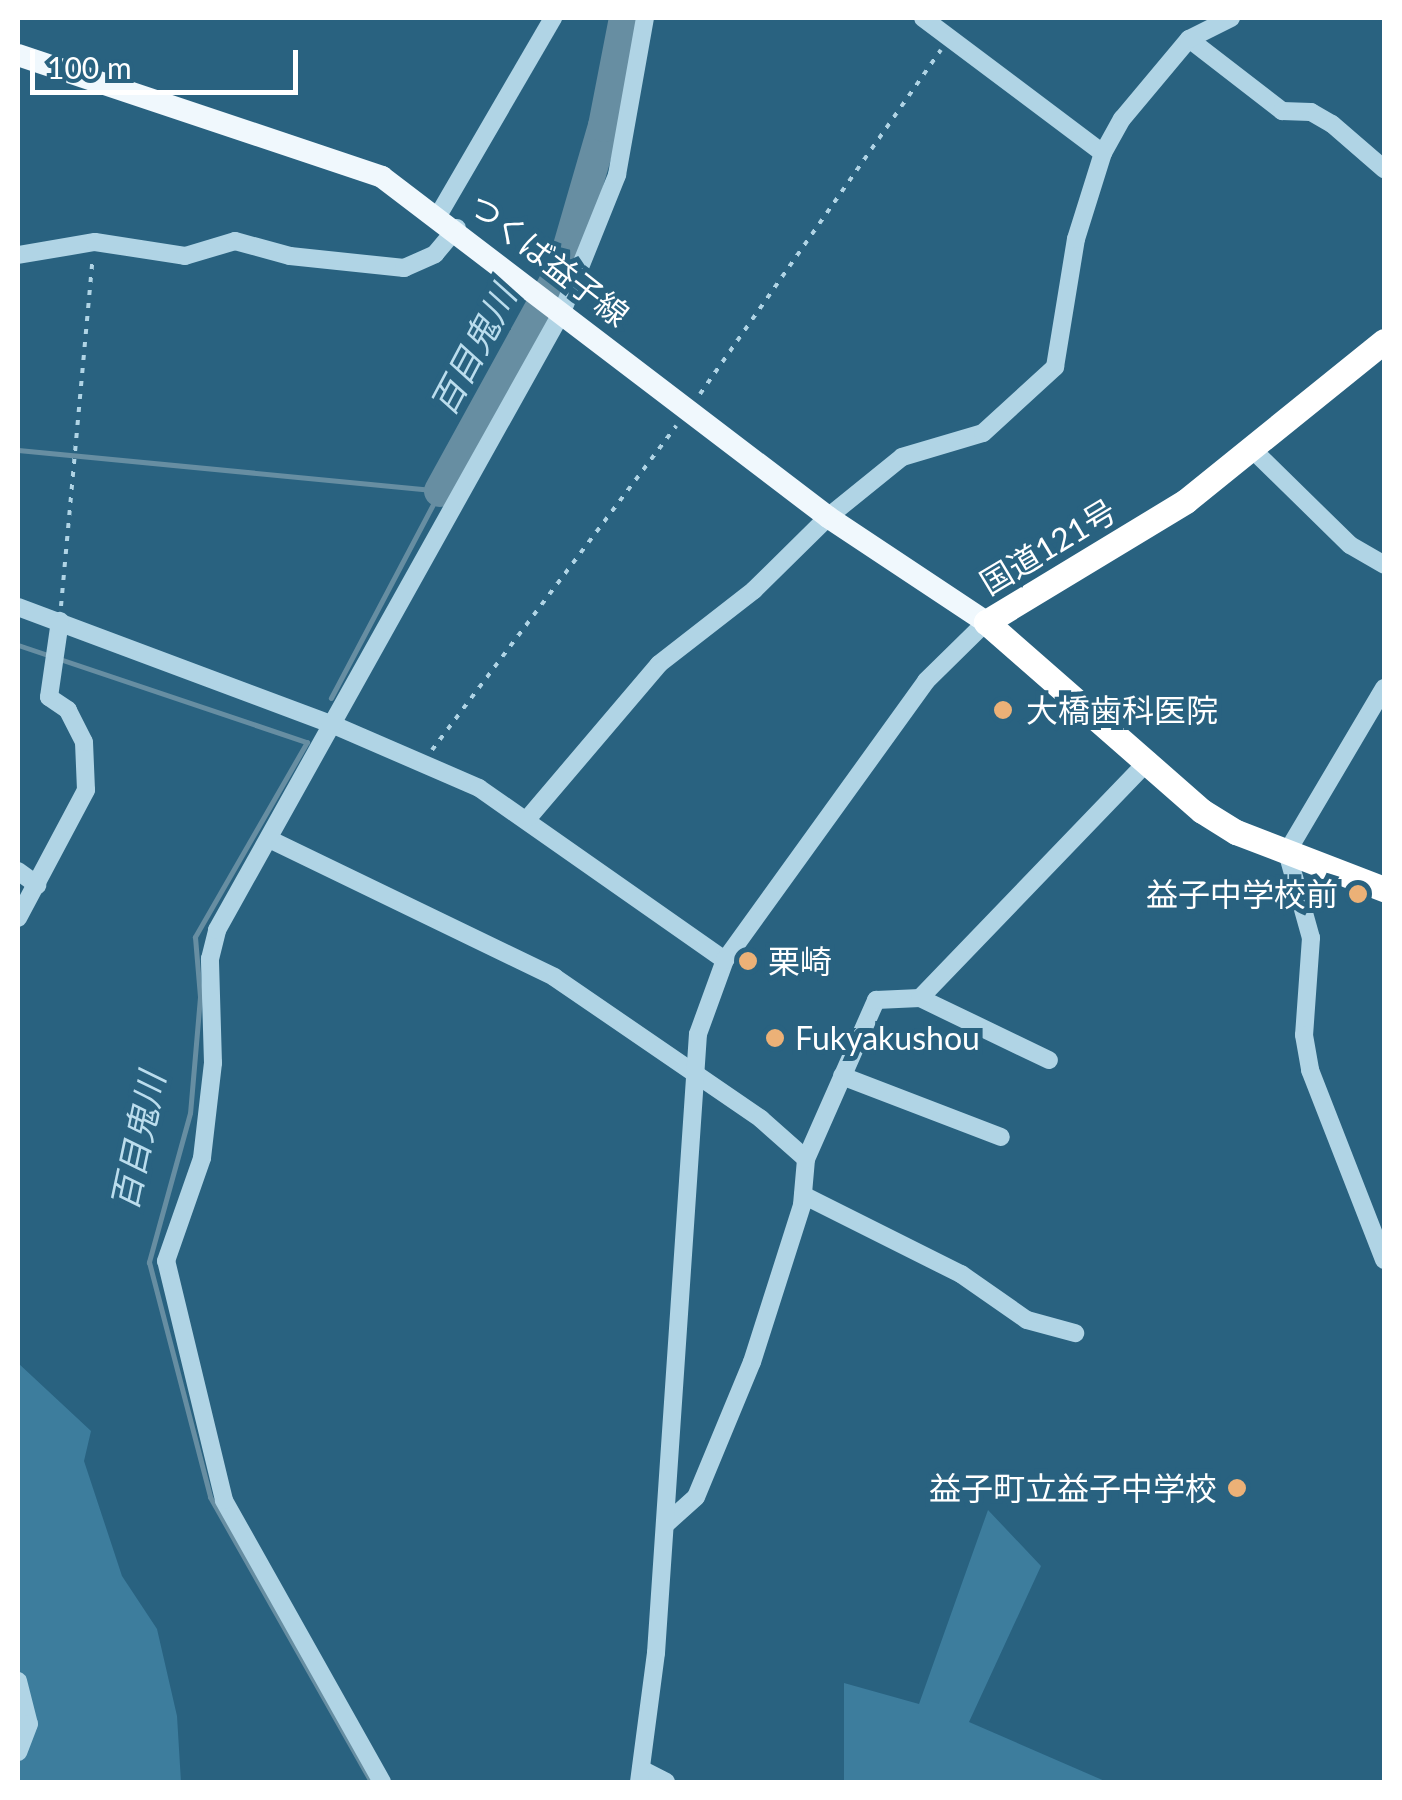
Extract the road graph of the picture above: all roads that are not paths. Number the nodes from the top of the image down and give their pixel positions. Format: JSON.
{"nodes":[{"id":1,"x":553,"y":18,"type":"edge"},
{"id":2,"x":645,"y":18,"type":"edge"},
{"id":3,"x":923,"y":18,"type":"edge"},
{"id":4,"x":1231,"y":18,"type":"edge"},
{"id":5,"x":1189,"y":39,"type":"junction"},
{"id":6,"x":18,"y":55,"type":"edge"},
{"id":7,"x":1103,"y":153,"type":"junction"},
{"id":8,"x":1384,"y":170,"type":"edge"},
{"id":9,"x":448,"y":221,"type":"junction"},
{"id":10,"x":18,"y":255,"type":"edge"},
{"id":11,"x":551,"y":303,"type":"junction"},
{"id":12,"x":1384,"y":341,"type":"edge"},
{"id":13,"x":1254,"y":451,"type":"junction"},
{"id":14,"x":828,"y":517,"type":"junction"},
{"id":15,"x":1384,"y":565,"type":"edge"},
{"id":16,"x":18,"y":607,"type":"edge"},
{"id":17,"x":60,"y":621,"type":"junction"},
{"id":18,"x":986,"y":622,"type":"junction"},
{"id":19,"x":1384,"y":688,"type":"edge"},
{"id":20,"x":336,"y":726,"type":"junction"},
{"id":21,"x":1149,"y":760,"type":"junction"},
{"id":22,"x":528,"y":817,"type":"junction"},
{"id":23,"x":270,"y":839,"type":"junction"},
{"id":24,"x":1288,"y":852,"type":"junction"},
{"id":25,"x":18,"y":871,"type":"edge"},
{"id":26,"x":36,"y":885,"type":"junction"},
{"id":27,"x":1384,"y":889,"type":"edge"},
{"id":28,"x":18,"y":918,"type":"edge"},
{"id":29,"x":725,"y":960,"type":"junction"},
{"id":30,"x":920,"y":998,"type":"junction"},
{"id":31,"x":1050,"y":1060,"type":"dead end"},
{"id":32,"x":691,"y":1070,"type":"junction"},
{"id":33,"x":842,"y":1076,"type":"junction"},
{"id":34,"x":1001,"y":1138,"type":"dead end"},
{"id":35,"x":806,"y":1159,"type":"junction"},
{"id":36,"x":803,"y":1195,"type":"junction"},
{"id":37,"x":1384,"y":1260,"type":"edge"},
{"id":38,"x":1076,"y":1333,"type":"dead end"},
{"id":39,"x":666,"y":1524,"type":"junction"},
{"id":40,"x":18,"y":1681,"type":"edge"},
{"id":41,"x":18,"y":1752,"type":"edge"},
{"id":42,"x":640,"y":1776,"type":"edge"},
{"id":43,"x":382,"y":1782,"type":"edge"},
{"id":44,"x":666,"y":1782,"type":"edge"}],
"edges":[{"from":1,"to":9,"type":"street"},
{"from":2,"to":11,"type":"street"},
{"from":3,"to":7,"type":"street"},
{"from":4,"to":5,"type":"street"},
{"from":5,"to":7,"type":"street"},
{"from":5,"to":8,"type":"street"},
{"from":6,"to":9,"type":"main road","name":"つくば益子線"},
{"from":7,"to":14,"type":"street"},
{"from":9,"to":10,"type":"street"},
{"from":9,"to":11,"type":"main road","name":"つくば益子線"},
{"from":11,"to":14,"type":"main road","name":"つくば益子線"},
{"from":11,"to":20,"type":"street"},
{"from":12,"to":13,"type":"highway","name":"国道121号"},
{"from":13,"to":15,"type":"street"},
{"from":13,"to":18,"type":"highway","name":"国道121号"},
{"from":14,"to":18,"type":"main road","name":"つくば益子線"},
{"from":14,"to":22,"type":"street"},
{"from":16,"to":17,"type":"street"},
{"from":17,"to":20,"type":"street"},
{"from":17,"to":26,"type":"street"},
{"from":18,"to":21,"type":"highway","name":"国道121号"},
{"from":18,"to":29,"type":"street"},
{"from":19,"to":24,"type":"street"},
{"from":20,"to":22,"type":"street"},
{"from":20,"to":23,"type":"street"},
{"from":21,"to":24,"type":"highway","name":"国道121号"},
{"from":21,"to":30,"type":"street"},
{"from":22,"to":29,"type":"street"},
{"from":23,"to":32,"type":"street"},
{"from":23,"to":43,"type":"street"},
{"from":24,"to":27,"type":"highway","name":"国道121号"},
{"from":24,"to":37,"type":"street"},
{"from":25,"to":26,"type":"street"},
{"from":26,"to":28,"type":"street"},
{"from":29,"to":32,"type":"street"},
{"from":30,"to":31,"type":"street"},
{"from":30,"to":33,"type":"street"},
{"from":32,"to":35,"type":"street"},
{"from":32,"to":39,"type":"street"},
{"from":33,"to":34,"type":"street"},
{"from":33,"to":35,"type":"street"},
{"from":35,"to":36,"type":"street"},
{"from":36,"to":38,"type":"street"},
{"from":36,"to":39,"type":"street"},
{"from":39,"to":42,"type":"street"},
{"from":40,"to":41,"type":"street"},
{"from":42,"to":44,"type":"street"}]}
